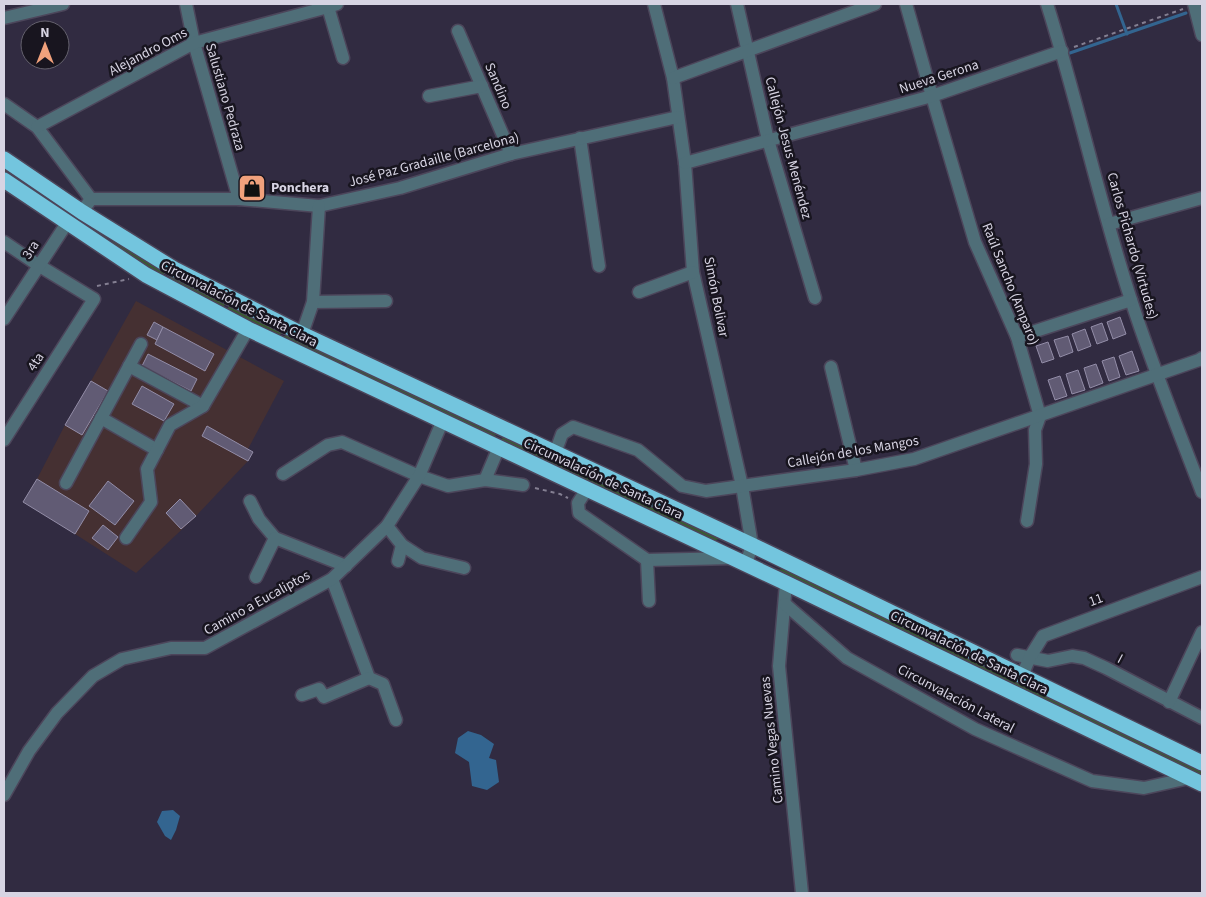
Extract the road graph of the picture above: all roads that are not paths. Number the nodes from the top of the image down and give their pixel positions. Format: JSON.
{"nodes":[{"id":1,"x":63,"y":4,"type":"edge"},
{"id":2,"x":186,"y":4,"type":"edge"},
{"id":3,"x":654,"y":4,"type":"edge"},
{"id":4,"x":737,"y":4,"type":"edge"},
{"id":5,"x":876,"y":4,"type":"edge"},
{"id":6,"x":906,"y":4,"type":"edge"},
{"id":7,"x":1047,"y":4,"type":"edge"},
{"id":8,"x":1195,"y":4,"type":"edge"},
{"id":9,"x":332,"y":6,"type":"edge"},
{"id":10,"x":4,"y":18,"type":"edge"},
{"id":11,"x":458,"y":31,"type":"dead end"},
{"id":12,"x":1202,"y":35,"type":"edge"},
{"id":13,"x":194,"y":43,"type":"junction"},
{"id":14,"x":747,"y":50,"type":"junction"},
{"id":15,"x":1062,"y":52,"type":"junction"},
{"id":16,"x":343,"y":58,"type":"dead end"},
{"id":17,"x":673,"y":78,"type":"junction"},
{"id":18,"x":482,"y":86,"type":"junction"},
{"id":19,"x":429,"y":96,"type":"dead end"},
{"id":20,"x":932,"y":96,"type":"junction"},
{"id":21,"x":4,"y":104,"type":"edge"},
{"id":22,"x":678,"y":117,"type":"junction"},
{"id":23,"x":37,"y":128,"type":"junction"},
{"id":24,"x":580,"y":138,"type":"junction"},
{"id":25,"x":768,"y":140,"type":"junction"},
{"id":26,"x":510,"y":154,"type":"junction"},
{"id":27,"x":4,"y":159,"type":"edge"},
{"id":28,"x":684,"y":163,"type":"junction"},
{"id":29,"x":4,"y":180,"type":"edge"},
{"id":30,"x":239,"y":198,"type":"junction"},
{"id":31,"x":1202,"y":198,"type":"edge"},
{"id":32,"x":91,"y":199,"type":"junction"},
{"id":33,"x":319,"y":206,"type":"junction"},
{"id":34,"x":82,"y":212,"type":"junction"},
{"id":35,"x":67,"y":223,"type":"junction"},
{"id":36,"x":1109,"y":224,"type":"junction"},
{"id":37,"x":4,"y":242,"type":"edge"},
{"id":38,"x":38,"y":265,"type":"junction"},
{"id":39,"x":599,"y":266,"type":"dead end"},
{"id":40,"x":693,"y":272,"type":"junction"},
{"id":41,"x":638,"y":292,"type":"dead end"},
{"id":42,"x":815,"y":298,"type":"dead end"},
{"id":43,"x":1131,"y":300,"type":"junction"},
{"id":44,"x":386,"y":301,"type":"dead end"},
{"id":45,"x":313,"y":302,"type":"junction"},
{"id":46,"x":4,"y":319,"type":"edge"},
{"id":47,"x":248,"y":329,"type":"junction"},
{"id":48,"x":302,"y":334,"type":"junction"},
{"id":49,"x":1017,"y":337,"type":"junction"},
{"id":50,"x":141,"y":344,"type":"dead end"},
{"id":51,"x":1202,"y":358,"type":"edge"},
{"id":52,"x":129,"y":366,"type":"junction"},
{"id":53,"x":831,"y":367,"type":"dead end"},
{"id":54,"x":1157,"y":374,"type":"junction"},
{"id":55,"x":203,"y":406,"type":"junction"},
{"id":56,"x":1040,"y":416,"type":"junction"},
{"id":57,"x":100,"y":418,"type":"junction"},
{"id":58,"x":443,"y":420,"type":"junction"},
{"id":59,"x":4,"y":440,"type":"edge"},
{"id":60,"x":500,"y":447,"type":"junction"},
{"id":61,"x":157,"y":450,"type":"junction"},
{"id":62,"x":555,"y":452,"type":"junction"},
{"id":63,"x":856,"y":470,"type":"junction"},
{"id":64,"x":284,"y":474,"type":"dead end"},
{"id":65,"x":419,"y":476,"type":"junction"},
{"id":66,"x":485,"y":480,"type":"junction"},
{"id":67,"x":66,"y":483,"type":"dead end"},
{"id":68,"x":523,"y":485,"type":"road end"},
{"id":69,"x":742,"y":486,"type":"junction"},
{"id":70,"x":587,"y":489,"type":"junction"},
{"id":71,"x":1202,"y":492,"type":"edge"},
{"id":72,"x":250,"y":500,"type":"dead end"},
{"id":73,"x":1028,"y":521,"type":"dead end"},
{"id":74,"x":387,"y":526,"type":"junction"},
{"id":75,"x":126,"y":538,"type":"dead end"},
{"id":76,"x":274,"y":538,"type":"junction"},
{"id":77,"x":402,"y":545,"type":"junction"},
{"id":78,"x":752,"y":545,"type":"junction"},
{"id":79,"x":647,"y":560,"type":"junction"},
{"id":80,"x":398,"y":561,"type":"dead end"},
{"id":81,"x":739,"y":561,"type":"junction"},
{"id":82,"x":346,"y":566,"type":"junction"},
{"id":83,"x":464,"y":568,"type":"dead end"},
{"id":84,"x":256,"y":577,"type":"dead end"},
{"id":85,"x":1202,"y":577,"type":"edge"},
{"id":86,"x":332,"y":579,"type":"junction"},
{"id":87,"x":786,"y":583,"type":"junction"},
{"id":88,"x":649,"y":601,"type":"dead end"},
{"id":89,"x":785,"y":604,"type":"junction"},
{"id":90,"x":1202,"y":632,"type":"edge"},
{"id":91,"x":1017,"y":655,"type":"dead end"},
{"id":92,"x":1030,"y":657,"type":"junction"},
{"id":93,"x":1022,"y":676,"type":"junction"},
{"id":94,"x":369,"y":678,"type":"junction"},
{"id":95,"x":302,"y":695,"type":"dead end"},
{"id":96,"x":1169,"y":702,"type":"junction"},
{"id":97,"x":1202,"y":718,"type":"edge"},
{"id":98,"x":396,"y":720,"type":"dead end"},
{"id":99,"x":1202,"y":763,"type":"edge"},
{"id":100,"x":1196,"y":781,"type":"edge"},
{"id":101,"x":4,"y":794,"type":"edge"},
{"id":102,"x":802,"y":893,"type":"edge"}],
"edges":[{"from":1,"to":10,"type":"street"},
{"from":2,"to":13,"type":"street","name":"Salustiano Pedraza"},
{"from":3,"to":17,"type":"street","name":"Simón Bolivar"},
{"from":4,"to":14,"type":"street","name":"Callejón Jesus Menéndez"},
{"from":5,"to":14,"type":"street"},
{"from":6,"to":20,"type":"street","name":"Raúl Sancho (Amparo)"},
{"from":7,"to":15,"type":"street","name":"Carlos Pichardo (Virtudes)"},
{"from":8,"to":12,"type":"street"},
{"from":9,"to":13,"type":"street","name":"Alejandro Oms"},
{"from":9,"to":16,"type":"street"},
{"from":11,"to":18,"type":"street","name":"Sandino"},
{"from":13,"to":23,"type":"street","name":"Alejandro Oms"},
{"from":13,"to":30,"type":"street","name":"Salustiano Pedraza"},
{"from":14,"to":17,"type":"street"},
{"from":14,"to":25,"type":"street","name":"Callejón Jesus Menéndez"},
{"from":15,"to":20,"type":"street","name":"Nueva Gerona"},
{"from":15,"to":36,"type":"street","name":"Carlos Pichardo (Virtudes)"},
{"from":17,"to":22,"type":"street","name":"Simón Bolivar"},
{"from":18,"to":19,"type":"street"},
{"from":18,"to":26,"type":"street","name":"Sandino"},
{"from":20,"to":25,"type":"street","name":"Nueva Gerona"},
{"from":20,"to":49,"type":"street","name":"Raúl Sancho (Amparo)"},
{"from":21,"to":23,"type":"street"},
{"from":22,"to":24,"type":"street","name":"José Paz Gradaille (Barcelona)"},
{"from":22,"to":28,"type":"street","name":"Simón Bolivar"},
{"from":23,"to":32,"type":"street"},
{"from":24,"to":26,"type":"street","name":"José Paz Gradaille (Barcelona)"},
{"from":24,"to":39,"type":"street"},
{"from":25,"to":28,"type":"street","name":"Nueva Gerona"},
{"from":25,"to":42,"type":"street","name":"Callejón Jesus Menéndez"},
{"from":26,"to":33,"type":"street","name":"José Paz Gradaille (Barcelona)"},
{"from":27,"to":34,"type":"highway","name":"Circunvalación de Santa Clara"},
{"from":28,"to":40,"type":"street","name":"Simón Bolivar"},
{"from":29,"to":35,"type":"highway","name":"Circunvalación de Santa Clara"},
{"from":30,"to":32,"type":"street","name":"José Paz Gradaille (Barcelona)"},
{"from":30,"to":33,"type":"street","name":"José Paz Gradaille (Barcelona)"},
{"from":31,"to":36,"type":"street"},
{"from":32,"to":34,"type":"street"},
{"from":33,"to":45,"type":"street"},
{"from":34,"to":48,"type":"highway","name":"Circunvalación de Santa Clara"},
{"from":35,"to":38,"type":"street","name":"3ra"},
{"from":35,"to":47,"type":"highway","name":"Circunvalación de Santa Clara"},
{"from":36,"to":43,"type":"street","name":"Carlos Pichardo (Virtudes)"},
{"from":37,"to":38,"type":"street"},
{"from":38,"to":46,"type":"street","name":"3ra"},
{"from":38,"to":59,"type":"street","name":"4ta"},
{"from":40,"to":41,"type":"street"},
{"from":40,"to":69,"type":"street","name":"Simón Bolivar"},
{"from":43,"to":49,"type":"street"},
{"from":43,"to":54,"type":"street","name":"Carlos Pichardo (Virtudes)"},
{"from":44,"to":45,"type":"street"},
{"from":45,"to":48,"type":"street"},
{"from":47,"to":55,"type":"street"},
{"from":47,"to":58,"type":"highway","name":"Circunvalación de Santa Clara"},
{"from":48,"to":62,"type":"highway","name":"Circunvalación de Santa Clara"},
{"from":49,"to":56,"type":"street","name":"Raúl Sancho (Amparo)"},
{"from":50,"to":52,"type":"street"},
{"from":51,"to":54,"type":"street","name":"Callejón de los Mangos"},
{"from":52,"to":55,"type":"street"},
{"from":52,"to":57,"type":"street"},
{"from":53,"to":63,"type":"street"},
{"from":54,"to":56,"type":"street","name":"Callejón de los Mangos"},
{"from":54,"to":71,"type":"street","name":"Carlos Pichardo (Virtudes)"},
{"from":55,"to":61,"type":"street"},
{"from":56,"to":63,"type":"street","name":"Callejón de los Mangos"},
{"from":56,"to":73,"type":"street","name":"Raúl Sancho (Amparo)"},
{"from":57,"to":61,"type":"street"},
{"from":57,"to":67,"type":"street"},
{"from":58,"to":60,"type":"highway","name":"Circunvalación de Santa Clara"},
{"from":58,"to":65,"type":"street","name":"Camino a Eucaliptos"},
{"from":60,"to":66,"type":"street"},
{"from":60,"to":70,"type":"highway","name":"Circunvalación de Santa Clara"},
{"from":61,"to":75,"type":"street"},
{"from":62,"to":69,"type":"street","name":"Callejón de los Mangos"},
{"from":62,"to":78,"type":"highway","name":"Circunvalación de Santa Clara"},
{"from":63,"to":69,"type":"street","name":"Callejón de los Mangos"},
{"from":64,"to":65,"type":"street"},
{"from":65,"to":66,"type":"street"},
{"from":65,"to":74,"type":"street","name":"Camino a Eucaliptos"},
{"from":66,"to":68,"type":"street"},
{"from":69,"to":78,"type":"street","name":"Simón Bolivar"},
{"from":70,"to":79,"type":"street"},
{"from":70,"to":81,"type":"highway","name":"Circunvalación de Santa Clara"},
{"from":72,"to":76,"type":"street"},
{"from":74,"to":77,"type":"street"},
{"from":74,"to":82,"type":"street","name":"Camino a Eucaliptos"},
{"from":76,"to":82,"type":"street"},
{"from":76,"to":84,"type":"street"},
{"from":77,"to":80,"type":"street"},
{"from":77,"to":83,"type":"street"},
{"from":78,"to":81,"type":"street","name":"Simón Bolivar"},
{"from":78,"to":93,"type":"highway","name":"Circunvalación de Santa Clara"},
{"from":79,"to":81,"type":"street"},
{"from":79,"to":88,"type":"street"},
{"from":81,"to":87,"type":"highway","name":"Circunvalación de Santa Clara"},
{"from":82,"to":86,"type":"street","name":"Camino a Eucaliptos"},
{"from":85,"to":92,"type":"street","name":"11"},
{"from":86,"to":94,"type":"street"},
{"from":86,"to":101,"type":"street","name":"Camino a Eucaliptos"},
{"from":87,"to":89,"type":"street","name":"Camino Vegas Nuevas"},
{"from":87,"to":100,"type":"highway","name":"Circunvalación de Santa Clara"},
{"from":89,"to":100,"type":"street","name":"Circunvalación Lateral"},
{"from":89,"to":102,"type":"street","name":"Camino Vegas Nuevas"},
{"from":90,"to":96,"type":"street"},
{"from":91,"to":92,"type":"street","name":"I"},
{"from":92,"to":93,"type":"street","name":"11"},
{"from":92,"to":96,"type":"street","name":"I"},
{"from":93,"to":99,"type":"highway","name":"Circunvalación de Santa Clara"},
{"from":94,"to":95,"type":"street"},
{"from":94,"to":98,"type":"street"},
{"from":96,"to":97,"type":"street","name":"I"}]}
